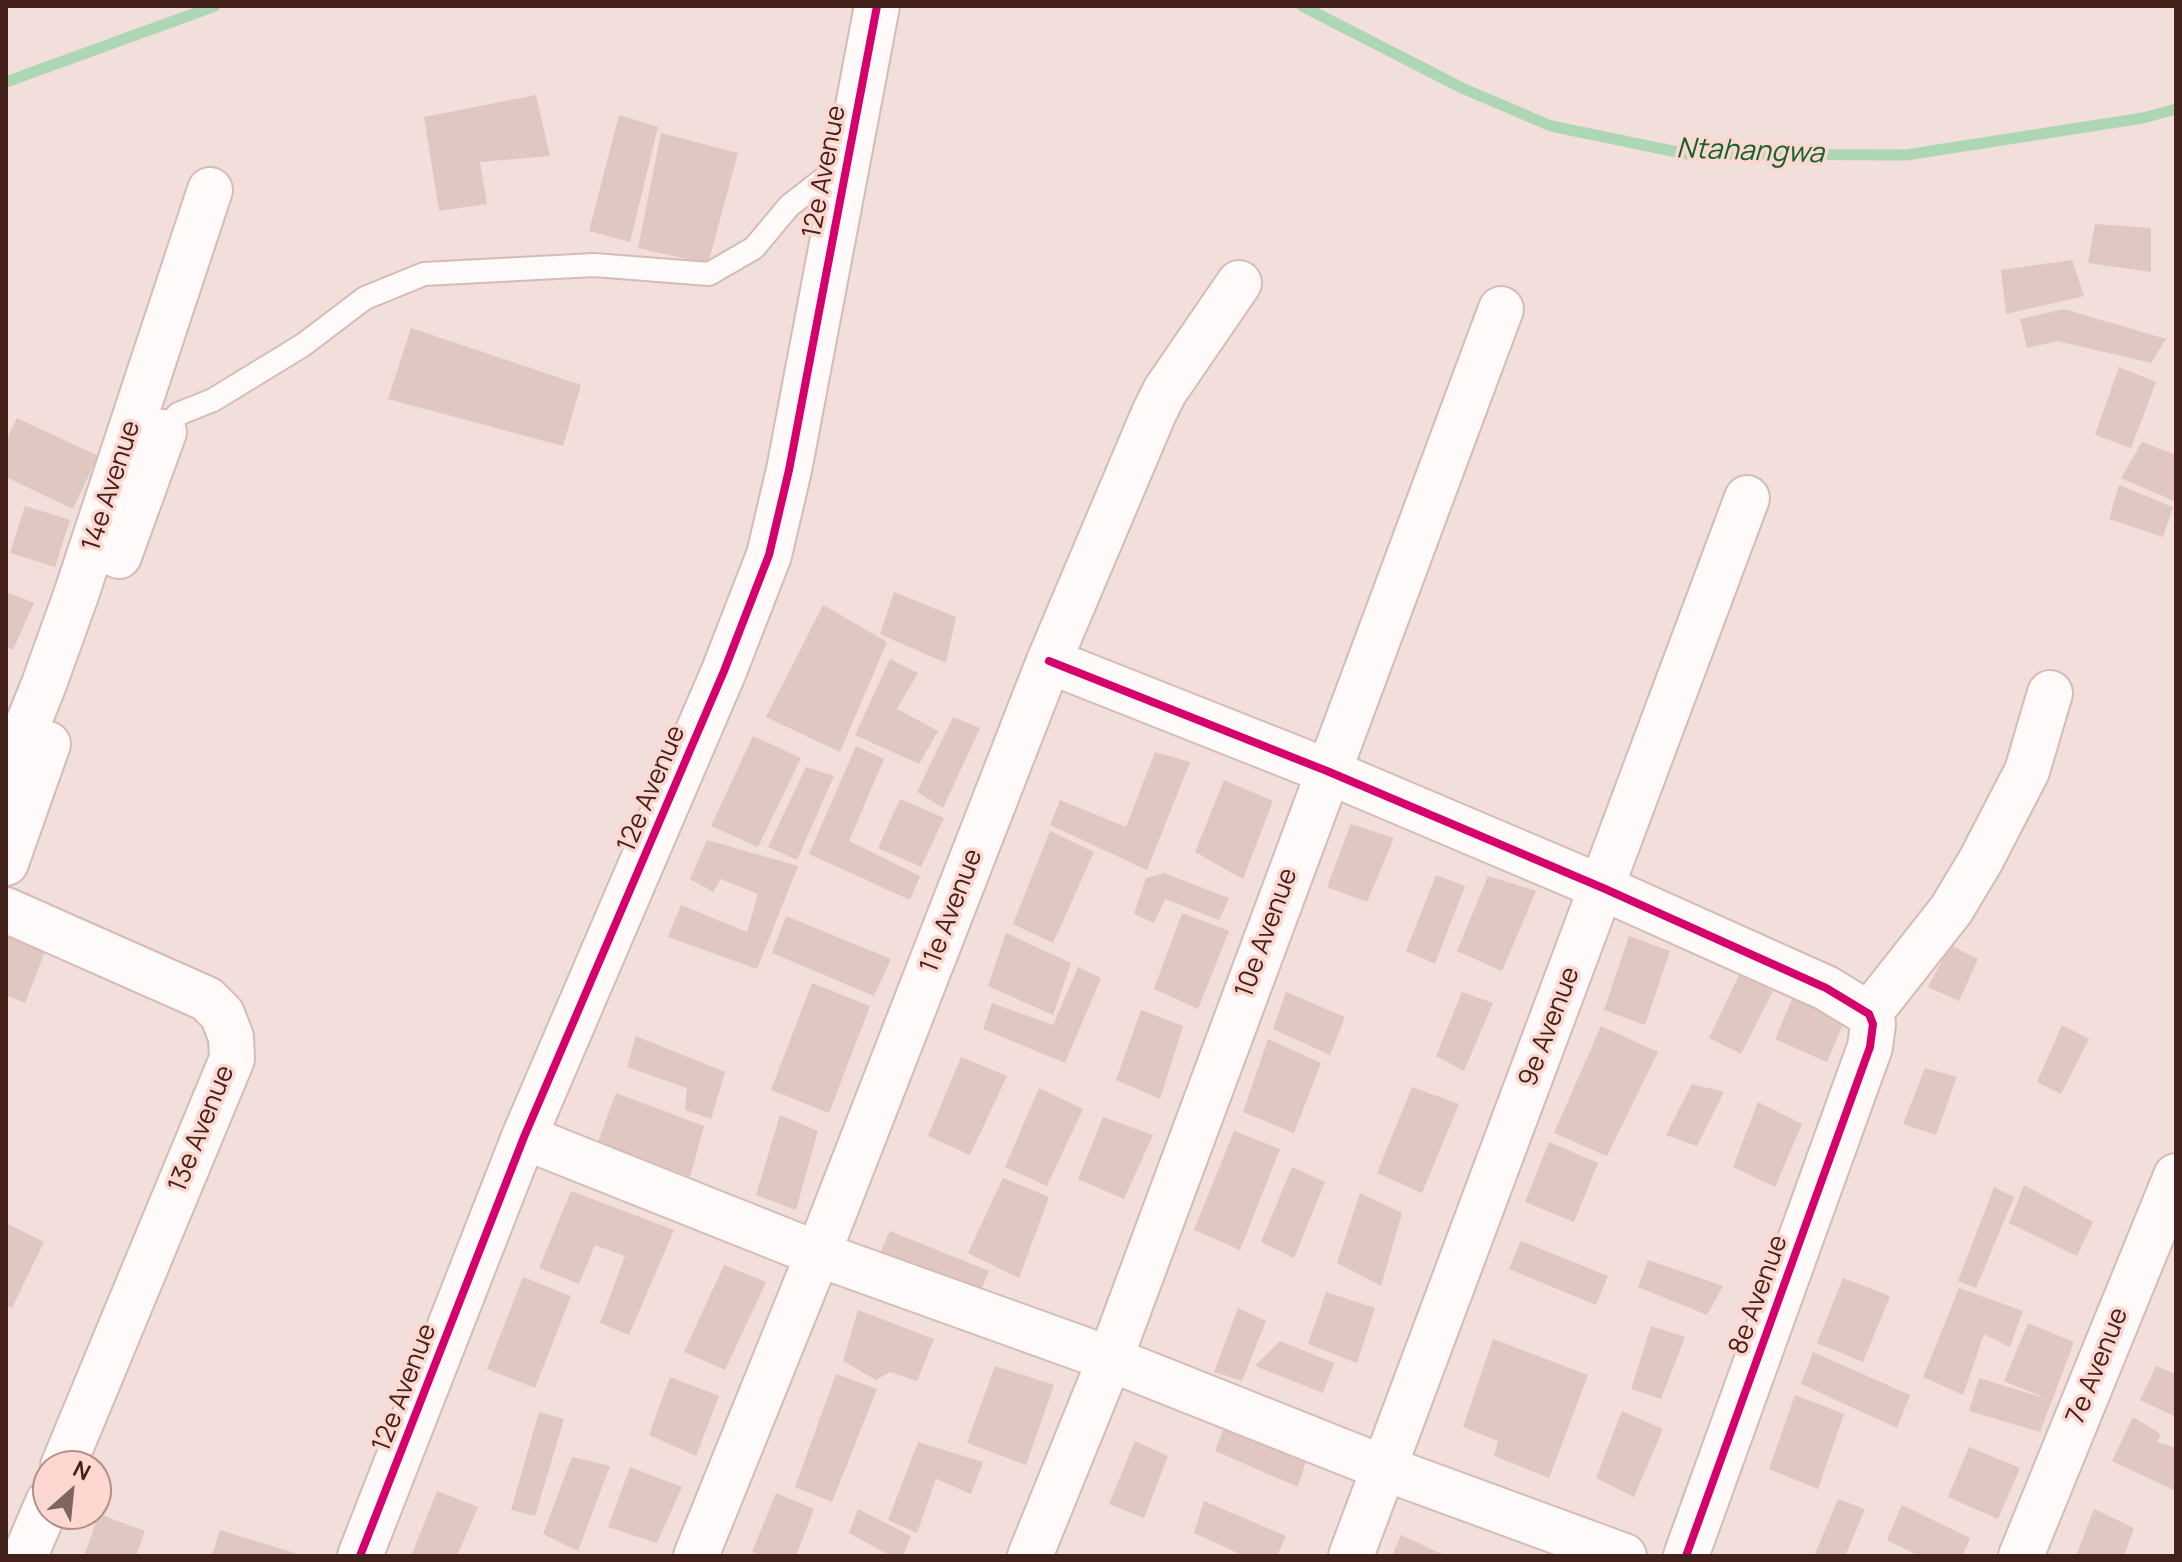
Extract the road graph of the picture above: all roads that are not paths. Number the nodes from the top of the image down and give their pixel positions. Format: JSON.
{"nodes":[{"id":1,"x":877,"y":6,"type":"edge"},
{"id":2,"x":847,"y":160,"type":"junction"},
{"id":3,"x":210,"y":190,"type":"dead end"},
{"id":4,"x":1239,"y":283,"type":"dead end"},
{"id":5,"x":1501,"y":309,"type":"dead end"},
{"id":6,"x":164,"y":432,"type":"joint"},
{"id":7,"x":1747,"y":498,"type":"dead end"},
{"id":8,"x":1049,"y":661,"type":"junction"},
{"id":9,"x":2050,"y":693,"type":"dead end"},
{"id":10,"x":1327,"y":771,"type":"junction"},
{"id":11,"x":6,"y":778,"type":"edge"},
{"id":12,"x":6,"y":863,"type":"edge"},
{"id":13,"x":1603,"y":888,"type":"junction"},
{"id":14,"x":6,"y":910,"type":"edge"},
{"id":15,"x":1869,"y":1030,"type":"junction"},
{"id":16,"x":524,"y":1137,"type":"junction"},
{"id":17,"x":2176,"y":1176,"type":"edge"},
{"id":18,"x":818,"y":1254,"type":"junction"},
{"id":19,"x":1110,"y":1359,"type":"junction"},
{"id":20,"x":70,"y":1450,"type":"edge"},
{"id":21,"x":1384,"y":1468,"type":"junction"},
{"id":22,"x":36,"y":1530,"type":"edge"},
{"id":23,"x":25,"y":1556,"type":"edge"},
{"id":24,"x":360,"y":1556,"type":"edge"},
{"id":25,"x":696,"y":1556,"type":"edge"},
{"id":26,"x":1030,"y":1556,"type":"edge"},
{"id":27,"x":1351,"y":1556,"type":"edge"},
{"id":28,"x":1624,"y":1556,"type":"edge"},
{"id":29,"x":1686,"y":1556,"type":"edge"},
{"id":30,"x":2021,"y":1556,"type":"edge"}],
"edges":[{"from":1,"to":2,"type":"street","name":"12e Avenue"},
{"from":2,"to":6,"type":"lane"},
{"from":2,"to":16,"type":"street","name":"12e Avenue"},
{"from":3,"to":11,"type":"street","name":"14e Avenue"},
{"from":4,"to":8,"type":"street","name":"11e Avenue"},
{"from":5,"to":10,"type":"street","name":"10e Avenue"},
{"from":6,"to":12,"type":"street"},
{"from":7,"to":13,"type":"street","name":"9e Avenue"},
{"from":8,"to":10,"type":"street"},
{"from":8,"to":18,"type":"street","name":"11e Avenue"},
{"from":9,"to":15,"type":"street","name":"8e Avenue"},
{"from":10,"to":13,"type":"street"},
{"from":10,"to":19,"type":"street","name":"10e Avenue"},
{"from":13,"to":15,"type":"street"},
{"from":13,"to":21,"type":"street","name":"9e Avenue"},
{"from":14,"to":20,"type":"street","name":"13e Avenue"},
{"from":15,"to":29,"type":"street","name":"8e Avenue"},
{"from":16,"to":18,"type":"street"},
{"from":16,"to":24,"type":"street","name":"12e Avenue"},
{"from":17,"to":30,"type":"street","name":"7e Avenue"},
{"from":18,"to":19,"type":"street"},
{"from":18,"to":25,"type":"street","name":"11e Avenue"},
{"from":19,"to":21,"type":"street"},
{"from":19,"to":26,"type":"street","name":"10e Avenue"},
{"from":21,"to":27,"type":"street","name":"9e Avenue"},
{"from":21,"to":28,"type":"street"},
{"from":22,"to":23,"type":"street"}]}
